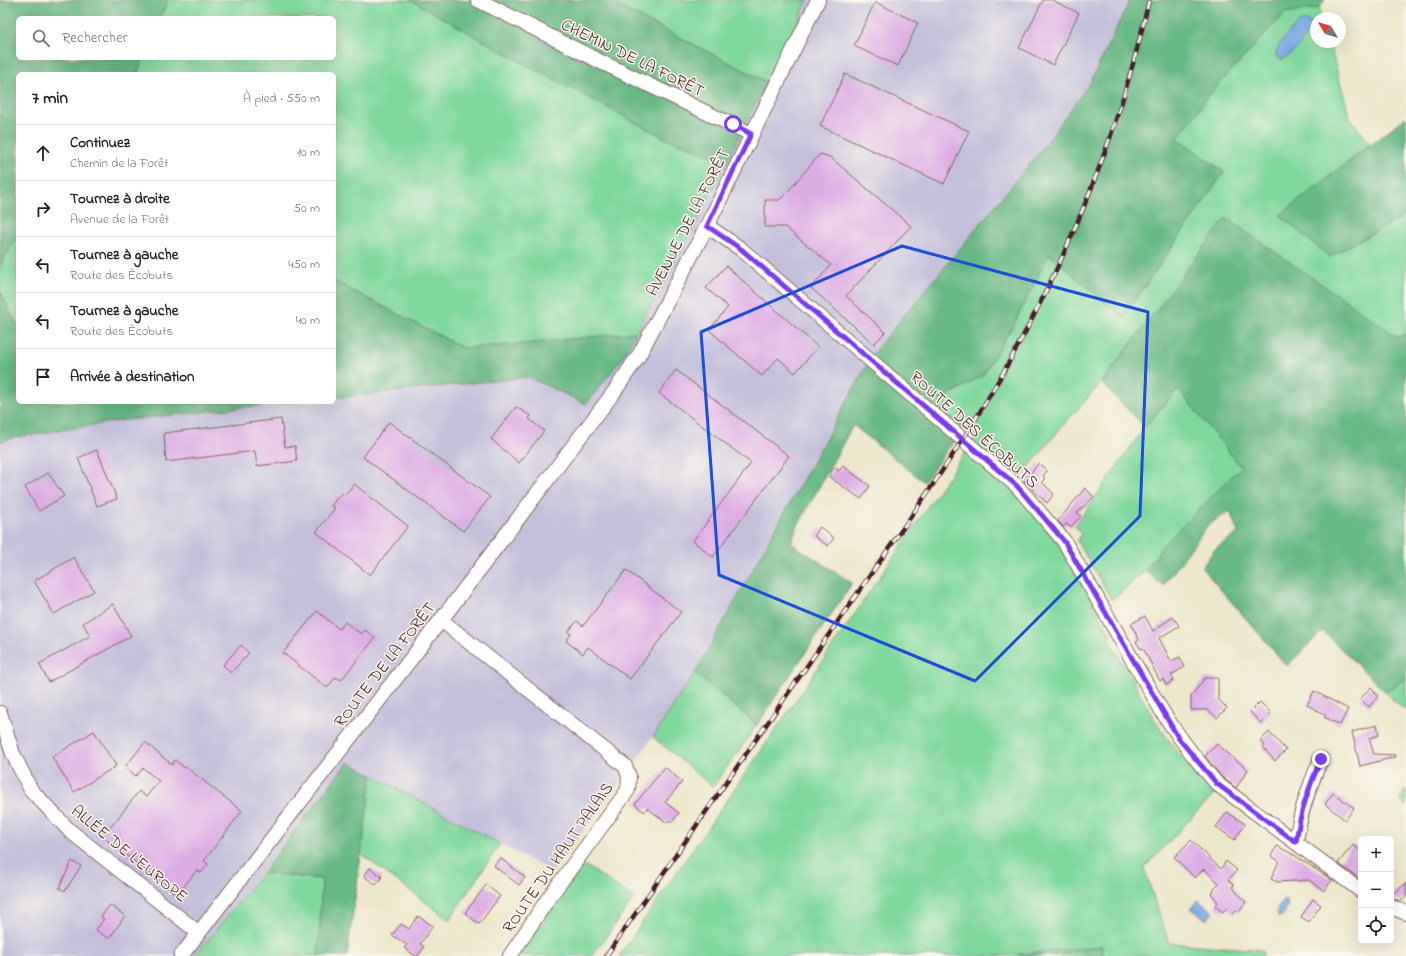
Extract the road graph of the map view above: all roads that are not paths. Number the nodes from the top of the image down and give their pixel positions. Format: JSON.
{"nodes":[{"id":1,"x":478,"y":0,"type":"edge"},
{"id":2,"x":818,"y":0,"type":"edge"},
{"id":3,"x":751,"y":134,"type":"junction"},
{"id":4,"x":707,"y":226,"type":"junction"},
{"id":5,"x":614,"y":392,"type":"joint"},
{"id":6,"x":440,"y":620,"type":"junction"},
{"id":7,"x":0,"y":713,"type":"edge"},
{"id":8,"x":1321,"y":759,"type":"dead end"},
{"id":9,"x":1296,"y":842,"type":"junction"},
{"id":10,"x":1358,"y":889,"type":"edge"},
{"id":11,"x":1394,"y":908,"type":"edge"},
{"id":12,"x":1406,"y":913,"type":"edge"},
{"id":13,"x":199,"y":933,"type":"junction"},
{"id":14,"x":181,"y":956,"type":"edge"},
{"id":15,"x":510,"y":956,"type":"edge"}],
"edges":[{"from":1,"to":3,"type":"street","name":"CHEMIN DE LA FORÊT"},
{"from":2,"to":3,"type":"street","name":"AVENUE DE LA FORÊT"},
{"from":3,"to":4,"type":"street","name":"AVENUE DE LA FORÊT"},
{"from":4,"to":5,"type":"street","name":"AVENUE DE LA FORÊT"},
{"from":4,"to":9,"type":"street","name":"ROUTE DES ÉCOBUTS"},
{"from":5,"to":6,"type":"street","name":"ROUTE DE LA FORÊT"},
{"from":6,"to":13,"type":"street","name":"ROUTE DE LA FORÊT"},
{"from":6,"to":15,"type":"street","name":"ROUTE DU HAUT PALAIS"},
{"from":7,"to":13,"type":"street","name":"ALLÉE DE L'EUROPE"},
{"from":8,"to":9,"type":"street"},
{"from":9,"to":10,"type":"street","name":"ROUTE DES ÉCOBUTS"},
{"from":11,"to":12,"type":"street"},
{"from":13,"to":14,"type":"street","name":"ROUTE DE LA FORÊT"}]}
